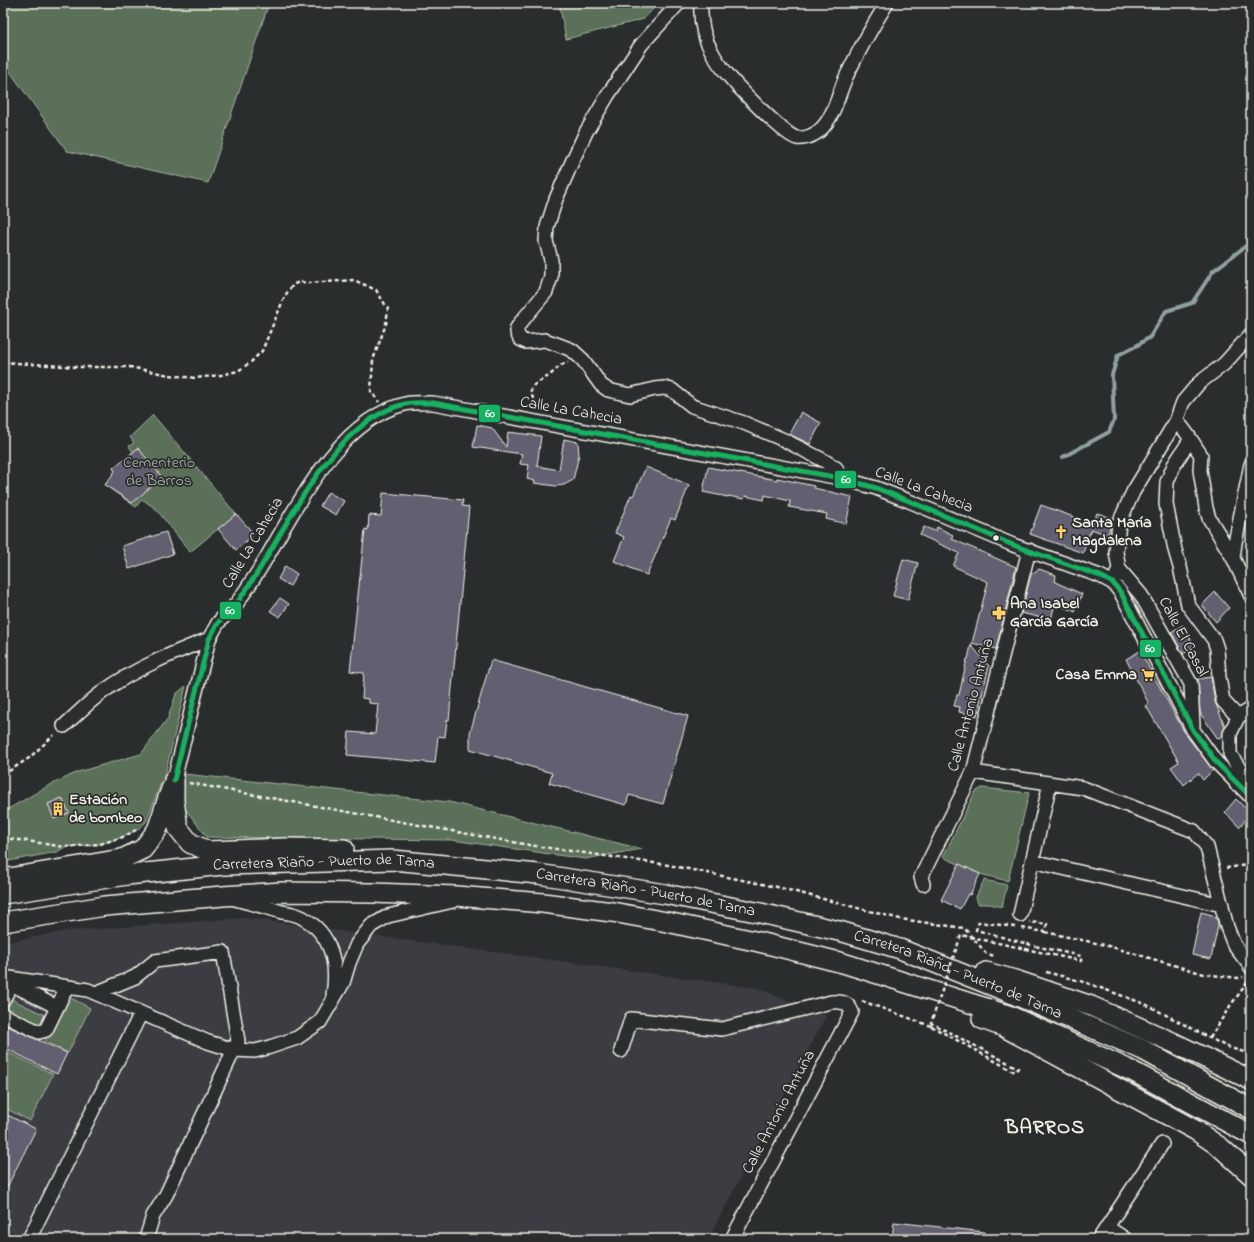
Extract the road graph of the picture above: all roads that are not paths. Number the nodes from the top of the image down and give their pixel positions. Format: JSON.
{"nodes":[{"id":1,"x":679,"y":3,"type":"edge"},
{"id":2,"x":701,"y":3,"type":"edge"},
{"id":3,"x":887,"y":3,"type":"edge"},
{"id":4,"x":1251,"y":334,"type":"edge"},
{"id":5,"x":1176,"y":421,"type":"junction"},
{"id":6,"x":1190,"y":440,"type":"junction"},
{"id":7,"x":1251,"y":464,"type":"edge"},
{"id":8,"x":840,"y":478,"type":"junction"},
{"id":9,"x":1028,"y":550,"type":"junction"},
{"id":10,"x":1233,"y":558,"type":"junction"},
{"id":11,"x":1119,"y":569,"type":"junction"},
{"id":12,"x":1113,"y":583,"type":"junction"},
{"id":13,"x":1251,"y":596,"type":"edge"},
{"id":14,"x":209,"y":639,"type":"junction"},
{"id":15,"x":1251,"y":709,"type":"edge"},
{"id":16,"x":1238,"y":717,"type":"junction"},
{"id":17,"x":64,"y":726,"type":"road end"},
{"id":18,"x":1193,"y":730,"type":"junction"},
{"id":19,"x":973,"y":772,"type":"junction"},
{"id":20,"x":174,"y":780,"type":"junction"},
{"id":21,"x":1050,"y":783,"type":"junction"},
{"id":22,"x":1236,"y":784,"type":"junction"},
{"id":23,"x":1251,"y":797,"type":"edge"},
{"id":24,"x":393,"y":860,"type":"junction"},
{"id":25,"x":1032,"y":861,"type":"junction"},
{"id":26,"x":3,"y":879,"type":"edge"},
{"id":27,"x":923,"y":884,"type":"dead end"},
{"id":28,"x":3,"y":894,"type":"edge"},
{"id":29,"x":223,"y":896,"type":"junction"},
{"id":30,"x":472,"y":897,"type":"junction"},
{"id":31,"x":1222,"y":905,"type":"junction"},
{"id":32,"x":1023,"y":918,"type":"road end"},
{"id":33,"x":3,"y":922,"type":"edge"},
{"id":34,"x":900,"y":949,"type":"junction"},
{"id":35,"x":1248,"y":972,"type":"edge"},
{"id":36,"x":9,"y":980,"type":"edge"},
{"id":37,"x":902,"y":981,"type":"junction"},
{"id":38,"x":67,"y":987,"type":"junction"},
{"id":39,"x":96,"y":994,"type":"junction"},
{"id":40,"x":3,"y":1000,"type":"edge"},
{"id":41,"x":331,"y":1004,"type":"junction"},
{"id":42,"x":57,"y":1007,"type":"junction"},
{"id":43,"x":141,"y":1013,"type":"junction"},
{"id":44,"x":3,"y":1014,"type":"edge"},
{"id":45,"x":234,"y":1050,"type":"junction"},
{"id":46,"x":621,"y":1051,"type":"dead end"},
{"id":47,"x":1251,"y":1080,"type":"edge"},
{"id":48,"x":1251,"y":1109,"type":"edge"},
{"id":49,"x":1251,"y":1135,"type":"edge"},
{"id":50,"x":1162,"y":1144,"type":"dead end"},
{"id":51,"x":1251,"y":1175,"type":"edge"},
{"id":52,"x":1107,"y":1227,"type":"junction"},
{"id":53,"x":29,"y":1239,"type":"edge"},
{"id":54,"x":146,"y":1239,"type":"edge"},
{"id":55,"x":732,"y":1239,"type":"edge"},
{"id":56,"x":1099,"y":1239,"type":"edge"},
{"id":57,"x":1125,"y":1239,"type":"edge"}],
"edges":[{"from":1,"to":8,"type":"street"},
{"from":2,"to":3,"type":"street"},
{"from":4,"to":5,"type":"street"},
{"from":5,"to":6,"type":"street"},
{"from":5,"to":11,"type":"street"},
{"from":6,"to":10,"type":"street"},
{"from":6,"to":16,"type":"street"},
{"from":7,"to":10,"type":"street"},
{"from":8,"to":9,"type":"street","name":"Calle La Cahecia"},
{"from":8,"to":14,"type":"street","name":"Calle La Cahecia"},
{"from":9,"to":12,"type":"street"},
{"from":9,"to":19,"type":"street","name":"Calle Antonio Antuña"},
{"from":10,"to":13,"type":"street"},
{"from":11,"to":12,"type":"street"},
{"from":11,"to":18,"type":"street","name":"Calle El Casal"},
{"from":12,"to":18,"type":"street"},
{"from":14,"to":17,"type":"street"},
{"from":14,"to":20,"type":"street","name":"Calle La Cahecia"},
{"from":15,"to":16,"type":"street"},
{"from":16,"to":22,"type":"street"},
{"from":18,"to":22,"type":"street"},
{"from":19,"to":21,"type":"street"},
{"from":19,"to":27,"type":"street","name":"Calle Antonio Antuña"},
{"from":20,"to":24,"type":"highway"},
{"from":20,"to":26,"type":"highway"},
{"from":21,"to":25,"type":"street"},
{"from":21,"to":31,"type":"street"},
{"from":22,"to":23,"type":"street"},
{"from":24,"to":28,"type":"highway","name":"Carretera Riaño - Puerto de Tarna"},
{"from":24,"to":34,"type":"highway","name":"Carretera Riaño - Puerto de Tarna"},
{"from":25,"to":31,"type":"street"},
{"from":25,"to":32,"type":"street"},
{"from":29,"to":30,"type":"highway","name":"Carretera Riaño - Puerto de Tarna"},
{"from":29,"to":33,"type":"highway","name":"Carretera Riaño - Puerto de Tarna"},
{"from":29,"to":41,"type":"street"},
{"from":30,"to":37,"type":"highway","name":"Carretera Riaño - Puerto de Tarna"},
{"from":30,"to":41,"type":"street"},
{"from":31,"to":35,"type":"street"},
{"from":34,"to":47,"type":"highway"},
{"from":34,"to":48,"type":"highway","name":"Carretera Riaño - Puerto de Tarna"},
{"from":36,"to":38,"type":"street"},
{"from":36,"to":40,"type":"street"},
{"from":36,"to":42,"type":"street"},
{"from":37,"to":49,"type":"highway","name":"Carretera Riaño - Puerto de Tarna"},
{"from":37,"to":51,"type":"highway"},
{"from":38,"to":39,"type":"street"},
{"from":38,"to":42,"type":"street"},
{"from":39,"to":43,"type":"street"},
{"from":39,"to":45,"type":"street"},
{"from":41,"to":45,"type":"street"},
{"from":42,"to":44,"type":"street"},
{"from":43,"to":45,"type":"street"},
{"from":43,"to":53,"type":"street"},
{"from":45,"to":54,"type":"street"},
{"from":46,"to":55,"type":"street","name":"Calle Antonio Antuña"},
{"from":50,"to":52,"type":"street"},
{"from":52,"to":56,"type":"street"},
{"from":52,"to":57,"type":"street"}]}
